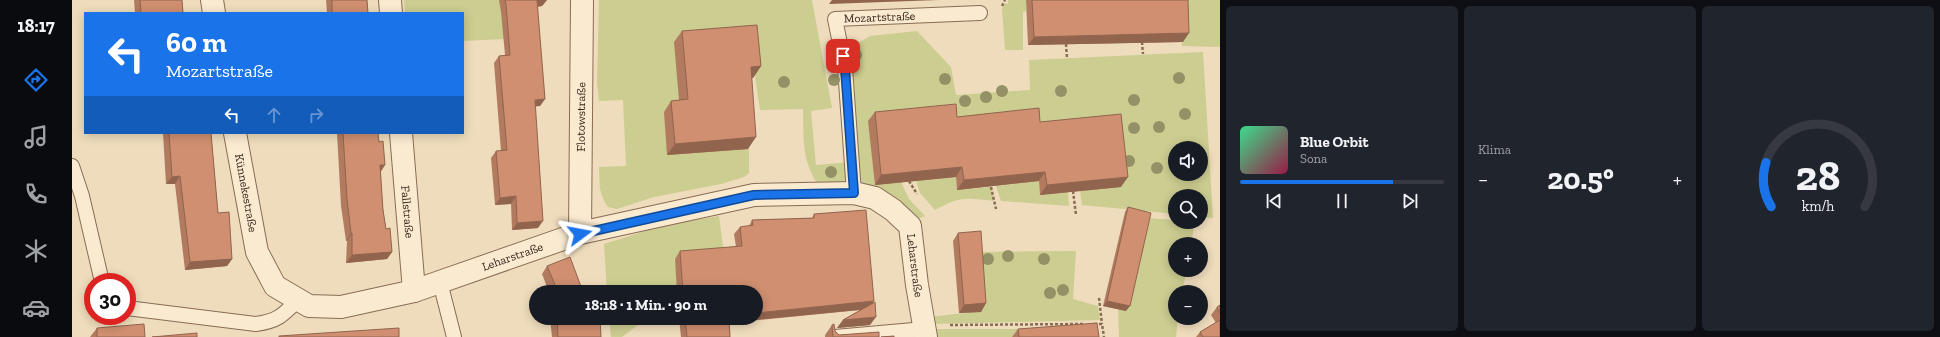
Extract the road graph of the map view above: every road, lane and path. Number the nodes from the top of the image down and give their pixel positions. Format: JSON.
{"nodes":[{"id":1,"x":212,"y":0,"type":"edge"},
{"id":2,"x":390,"y":0,"type":"edge"},
{"id":3,"x":582,"y":0,"type":"edge"},
{"id":4,"x":214,"y":12,"type":"edge"},
{"id":5,"x":391,"y":12,"type":"edge"},
{"id":6,"x":980,"y":13,"type":"dead end"},
{"id":7,"x":1142,"y":42,"type":"edge"},
{"id":8,"x":1066,"y":44,"type":"edge"},
{"id":9,"x":1143,"y":54,"type":"dead end"},
{"id":10,"x":1067,"y":58,"type":"dead end"},
{"id":11,"x":235,"y":134,"type":"edge"},
{"id":12,"x":401,"y":134,"type":"edge"},
{"id":13,"x":72,"y":166,"type":"edge"},
{"id":14,"x":992,"y":187,"type":"edge"},
{"id":15,"x":1073,"y":191,"type":"edge"},
{"id":16,"x":854,"y":193,"type":"junction"},
{"id":17,"x":996,"y":209,"type":"dead end"},
{"id":18,"x":1076,"y":215,"type":"dead end"},
{"id":19,"x":580,"y":234,"type":"junction"},
{"id":20,"x":257,"y":252,"type":"joint"},
{"id":21,"x":100,"y":273,"type":"edge"},
{"id":22,"x":440,"y":282,"type":"junction"},
{"id":23,"x":414,"y":291,"type":"junction"},
{"id":24,"x":1100,"y":298,"type":"dead end"},
{"id":25,"x":298,"y":300,"type":"junction"},
{"id":26,"x":136,"y":309,"type":"edge"},
{"id":27,"x":1102,"y":324,"type":"junction"},
{"id":28,"x":925,"y":330,"type":"edge"},
{"id":29,"x":454,"y":337,"type":"edge"},
{"id":30,"x":835,"y":337,"type":"edge"},
{"id":31,"x":1104,"y":337,"type":"edge"}],
"edges":[{"from":1,"to":4,"type":"street"},
{"from":2,"to":5,"type":"street"},
{"from":3,"to":19,"type":"street","name":"Flotowstraße"},
{"from":6,"to":16,"type":"lane","name":"Mozartstraße"},
{"from":7,"to":9,"type":"path"},
{"from":8,"to":10,"type":"path"},
{"from":11,"to":20,"type":"street","name":"Künnekestraße"},
{"from":12,"to":23,"type":"street","name":"Fallstraße"},
{"from":13,"to":21,"type":"lane"},
{"from":14,"to":17,"type":"path"},
{"from":15,"to":18,"type":"path"},
{"from":16,"to":19,"type":"street","name":"Leharstraße"},
{"from":16,"to":28,"type":"street","name":"Leharstraße"},
{"from":19,"to":22,"type":"street","name":"Leharstraße"},
{"from":20,"to":25,"type":"street","name":"Leharstraße"},
{"from":22,"to":23,"type":"street","name":"Leharstraße"},
{"from":22,"to":29,"type":"lane"},
{"from":23,"to":25,"type":"street","name":"Leharstraße"},
{"from":24,"to":27,"type":"path"},
{"from":25,"to":26,"type":"lane"},
{"from":27,"to":28,"type":"path"},
{"from":27,"to":31,"type":"path"},
{"from":28,"to":30,"type":"lane"}]}
